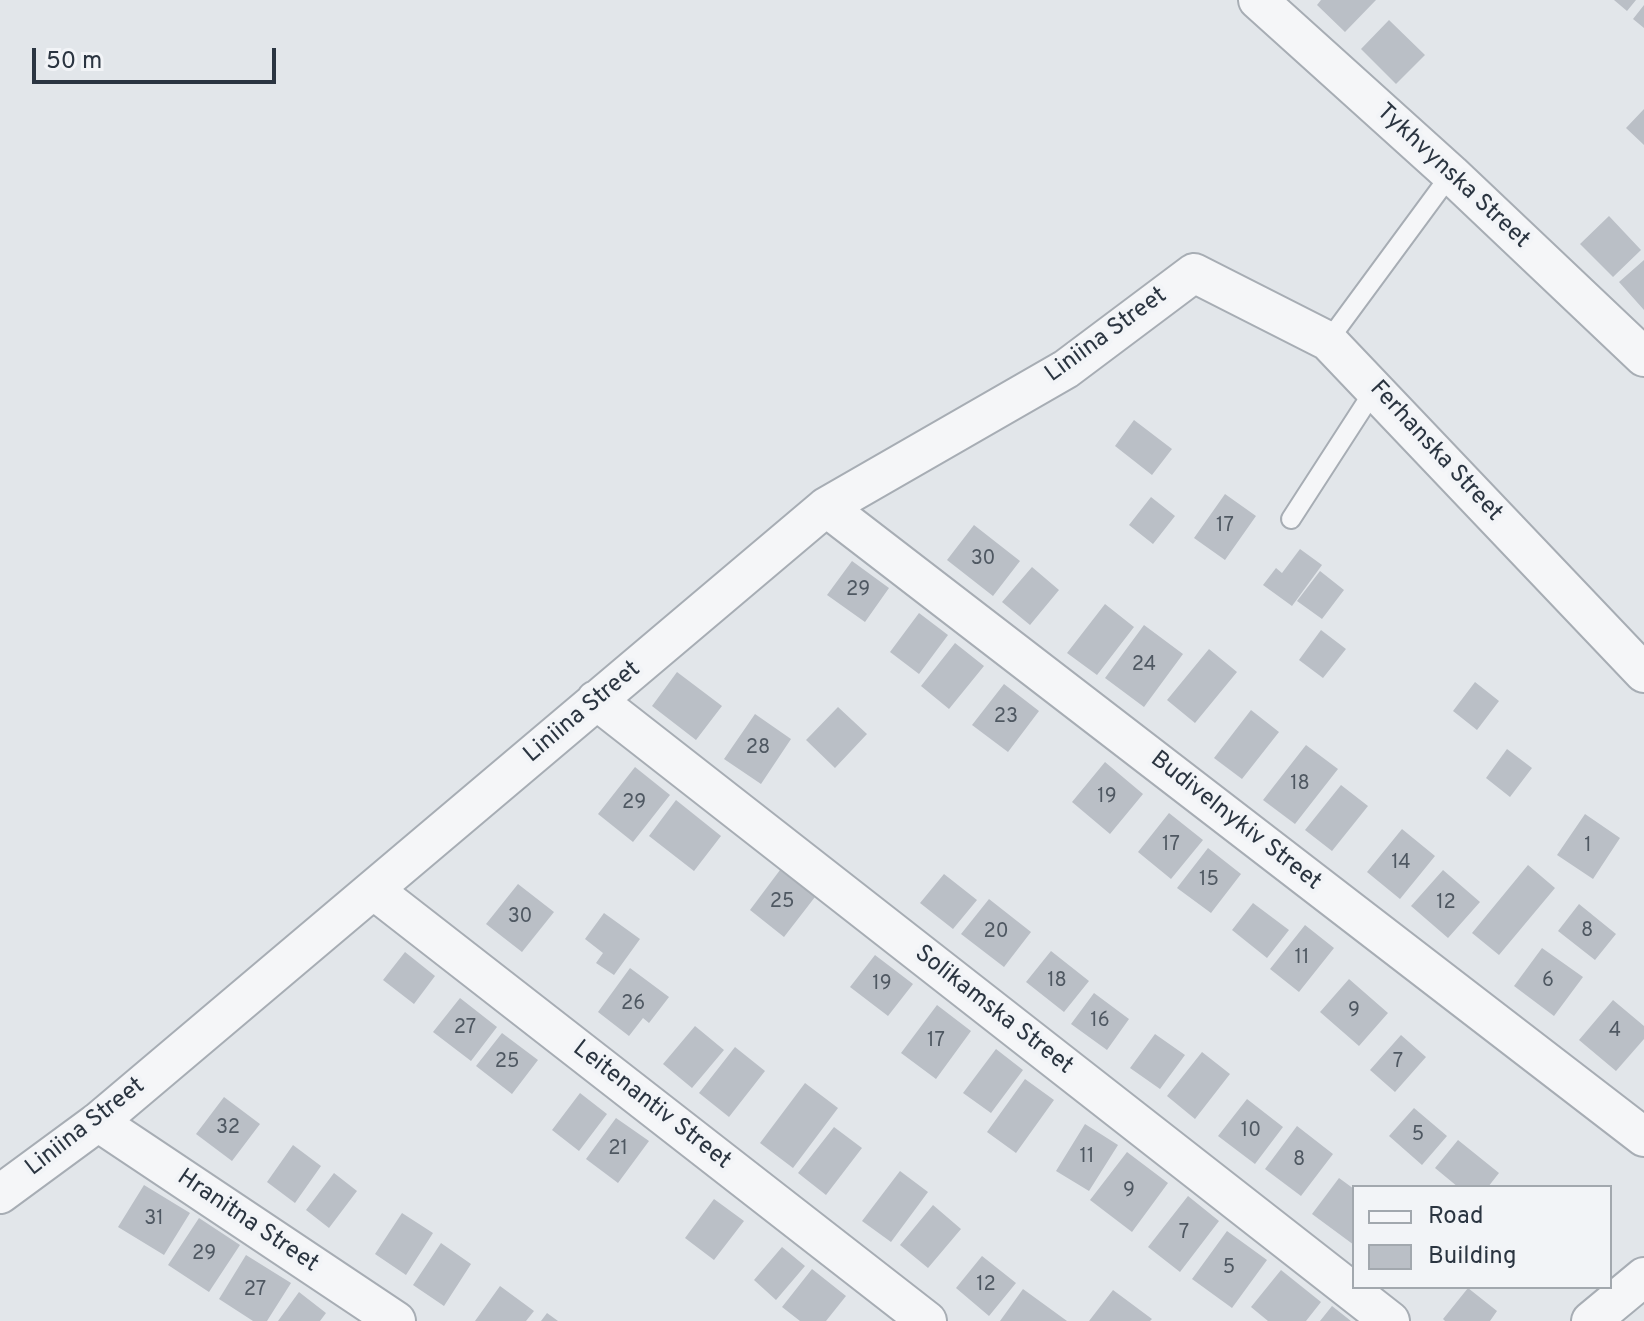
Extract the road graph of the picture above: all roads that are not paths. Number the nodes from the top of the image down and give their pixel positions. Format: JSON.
{"nodes":[{"id":1,"x":1258,"y":0,"type":"edge"},
{"id":2,"x":1451,"y":174,"type":"junction"},
{"id":3,"x":1194,"y":273,"type":"joint"},
{"id":4,"x":1328,"y":341,"type":"junction"},
{"id":5,"x":1644,"y":357,"type":"edge"},
{"id":6,"x":1375,"y":389,"type":"junction"},
{"id":7,"x":826,"y":507,"type":"junction"},
{"id":8,"x":1291,"y":519,"type":"dead end"},
{"id":9,"x":1644,"y":673,"type":"edge"},
{"id":10,"x":596,"y":700,"type":"junction"},
{"id":11,"x":375,"y":891,"type":"junction"},
{"id":12,"x":98,"y":1122,"type":"junction"},
{"id":13,"x":1644,"y":1137,"type":"edge"},
{"id":14,"x":0,"y":1194,"type":"edge"},
{"id":15,"x":1644,"y":1277,"type":"edge"},
{"id":16,"x":396,"y":1321,"type":"edge"},
{"id":17,"x":927,"y":1321,"type":"edge"},
{"id":18,"x":1390,"y":1321,"type":"edge"},
{"id":19,"x":1591,"y":1321,"type":"edge"}],
"edges":[{"from":1,"to":2,"type":"street","name":"Tykhvynska Street"},
{"from":2,"to":4,"type":"lane"},
{"from":2,"to":5,"type":"street","name":"Tykhvynska Street"},
{"from":3,"to":4,"type":"street","name":"Ferhanska Street"},
{"from":3,"to":7,"type":"street","name":"Liniina Street"},
{"from":4,"to":6,"type":"street","name":"Ferhanska Street"},
{"from":6,"to":8,"type":"lane"},
{"from":6,"to":9,"type":"street","name":"Ferhanska Street"},
{"from":7,"to":10,"type":"street","name":"Liniina Street"},
{"from":7,"to":13,"type":"street","name":"Budivelnykiv Street"},
{"from":10,"to":11,"type":"street","name":"Liniina Street"},
{"from":10,"to":18,"type":"street","name":"Solikamska Street"},
{"from":11,"to":12,"type":"street","name":"Liniina Street"},
{"from":11,"to":17,"type":"street","name":"Leitenantiv Street"},
{"from":12,"to":14,"type":"street","name":"Liniina Street"},
{"from":12,"to":16,"type":"street","name":"Hranitna Street"},
{"from":15,"to":19,"type":"street"}]}
